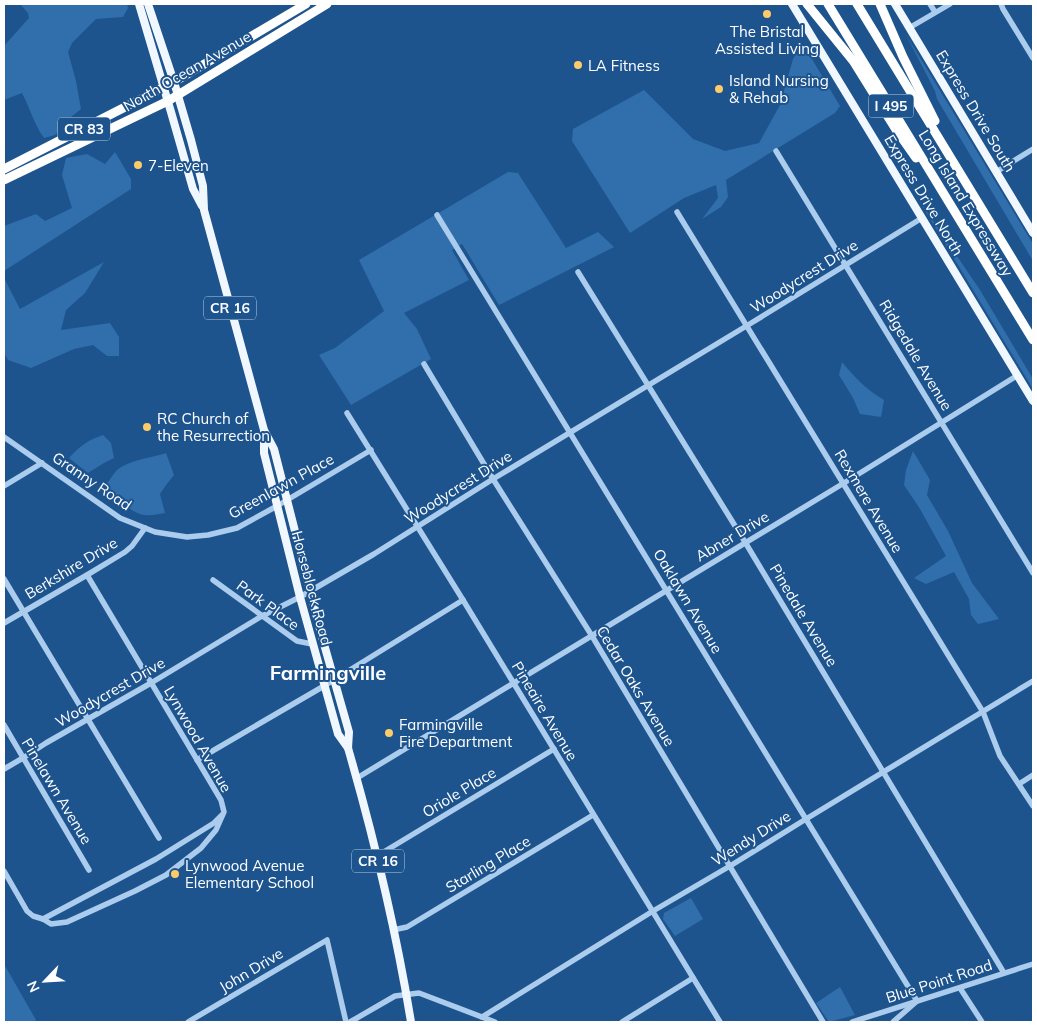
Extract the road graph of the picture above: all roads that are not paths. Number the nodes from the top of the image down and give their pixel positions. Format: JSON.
{"nodes":[{"id":1,"x":139,"y":4,"type":"edge"},
{"id":2,"x":148,"y":4,"type":"edge"},
{"id":3,"x":306,"y":4,"type":"edge"},
{"id":4,"x":327,"y":4,"type":"edge"},
{"id":5,"x":792,"y":4,"type":"edge"},
{"id":6,"x":807,"y":4,"type":"edge"},
{"id":7,"x":828,"y":4,"type":"edge"},
{"id":8,"x":858,"y":4,"type":"edge"},
{"id":9,"x":880,"y":4,"type":"edge"},
{"id":10,"x":895,"y":4,"type":"edge"},
{"id":11,"x":930,"y":4,"type":"edge"},
{"id":12,"x":950,"y":4,"type":"edge"},
{"id":13,"x":1002,"y":6,"type":"edge"},
{"id":14,"x":935,"y":12,"type":"junction"},
{"id":15,"x":909,"y":28,"type":"junction"},
{"id":16,"x":1033,"y":58,"type":"edge"},
{"id":17,"x":174,"y":82,"type":"junction"},
{"id":18,"x":164,"y":88,"type":"junction"},
{"id":19,"x":178,"y":96,"type":"junction"},
{"id":20,"x":168,"y":101,"type":"junction"},
{"id":21,"x":1033,"y":150,"type":"edge"},
{"id":22,"x":776,"y":151,"type":"dead end"},
{"id":23,"x":4,"y":169,"type":"edge"},
{"id":24,"x":996,"y":172,"type":"junction"},
{"id":25,"x":963,"y":177,"type":"junction"},
{"id":26,"x":4,"y":180,"type":"edge"},
{"id":27,"x":953,"y":208,"type":"junction"},
{"id":28,"x":204,"y":210,"type":"junction"},
{"id":29,"x":678,"y":212,"type":"dead end"},
{"id":30,"x":437,"y":215,"type":"dead end"},
{"id":31,"x":922,"y":218,"type":"junction"},
{"id":32,"x":1033,"y":233,"type":"edge"},
{"id":33,"x":846,"y":265,"type":"junction"},
{"id":34,"x":578,"y":272,"type":"dead end"},
{"id":35,"x":1033,"y":293,"type":"edge"},
{"id":36,"x":748,"y":325,"type":"junction"},
{"id":37,"x":1033,"y":340,"type":"edge"},
{"id":38,"x":424,"y":364,"type":"dead end"},
{"id":39,"x":1018,"y":375,"type":"junction"},
{"id":40,"x":648,"y":386,"type":"junction"},
{"id":41,"x":1033,"y":401,"type":"edge"},
{"id":42,"x":347,"y":412,"type":"dead end"},
{"id":43,"x":942,"y":422,"type":"junction"},
{"id":44,"x":264,"y":430,"type":"junction"},
{"id":45,"x":571,"y":433,"type":"junction"},
{"id":46,"x":4,"y":437,"type":"edge"},
{"id":47,"x":371,"y":450,"type":"junction"},
{"id":48,"x":42,"y":463,"type":"junction"},
{"id":49,"x":493,"y":479,"type":"junction"},
{"id":50,"x":844,"y":483,"type":"junction"},
{"id":51,"x":4,"y":486,"type":"edge"},
{"id":52,"x":286,"y":500,"type":"junction"},
{"id":53,"x":277,"y":506,"type":"junction"},
{"id":54,"x":418,"y":526,"type":"junction"},
{"id":55,"x":145,"y":528,"type":"junction"},
{"id":56,"x":171,"y":535,"type":"joint"},
{"id":57,"x":745,"y":542,"type":"junction"},
{"id":58,"x":1033,"y":573,"type":"edge"},
{"id":59,"x":87,"y":575,"type":"junction"},
{"id":60,"x":4,"y":579,"type":"edge"},
{"id":61,"x":213,"y":580,"type":"dead end"},
{"id":62,"x":310,"y":591,"type":"junction"},
{"id":63,"x":667,"y":591,"type":"junction"},
{"id":64,"x":300,"y":597,"type":"junction"},
{"id":65,"x":464,"y":600,"type":"junction"},
{"id":66,"x":23,"y":612,"type":"junction"},
{"id":67,"x":262,"y":616,"type":"junction"},
{"id":68,"x":4,"y":623,"type":"edge"},
{"id":69,"x":592,"y":636,"type":"junction"},
{"id":70,"x":312,"y":644,"type":"junction"},
{"id":71,"x":334,"y":680,"type":"junction"},
{"id":72,"x":1033,"y":681,"type":"edge"},
{"id":73,"x":151,"y":683,"type":"junction"},
{"id":74,"x":514,"y":683,"type":"junction"},
{"id":75,"x":324,"y":686,"type":"junction"},
{"id":76,"x":983,"y":712,"type":"junction"},
{"id":77,"x":87,"y":720,"type":"junction"},
{"id":78,"x":4,"y":725,"type":"edge"},
{"id":79,"x":348,"y":748,"type":"junction"},
{"id":80,"x":554,"y":749,"type":"junction"},
{"id":81,"x":23,"y":758,"type":"junction"},
{"id":82,"x":196,"y":760,"type":"junction"},
{"id":83,"x":4,"y":769,"type":"edge"},
{"id":84,"x":883,"y":772,"type":"junction"},
{"id":85,"x":1033,"y":775,"type":"edge"},
{"id":86,"x":357,"y":778,"type":"junction"},
{"id":87,"x":1019,"y":784,"type":"junction"},
{"id":88,"x":1033,"y":806,"type":"edge"},
{"id":89,"x":224,"y":812,"type":"junction"},
{"id":90,"x":593,"y":815,"type":"junction"},
{"id":91,"x":806,"y":819,"type":"junction"},
{"id":92,"x":159,"y":838,"type":"dead end"},
{"id":93,"x":377,"y":856,"type":"junction"},
{"id":94,"x":730,"y":866,"type":"junction"},
{"id":95,"x":89,"y":870,"type":"dead end"},
{"id":96,"x":4,"y":871,"type":"edge"},
{"id":97,"x":653,"y":911,"type":"junction"},
{"id":98,"x":43,"y":919,"type":"junction"},
{"id":99,"x":393,"y":930,"type":"junction"},
{"id":100,"x":1033,"y":964,"type":"edge"},
{"id":101,"x":1004,"y":973,"type":"junction"},
{"id":102,"x":693,"y":978,"type":"junction"},
{"id":103,"x":960,"y":988,"type":"junction"},
{"id":104,"x":406,"y":994,"type":"junction"},
{"id":105,"x":917,"y":1001,"type":"junction"},
{"id":106,"x":482,"y":1017,"type":"junction"},
{"id":107,"x":188,"y":1022,"type":"edge"},
{"id":108,"x":346,"y":1022,"type":"edge"},
{"id":109,"x":350,"y":1022,"type":"edge"},
{"id":110,"x":411,"y":1022,"type":"edge"},
{"id":111,"x":495,"y":1022,"type":"edge"},
{"id":112,"x":622,"y":1022,"type":"edge"},
{"id":113,"x":720,"y":1022,"type":"edge"},
{"id":114,"x":823,"y":1022,"type":"edge"},
{"id":115,"x":852,"y":1022,"type":"edge"},
{"id":116,"x":893,"y":1022,"type":"edge"},
{"id":117,"x":982,"y":1022,"type":"edge"}],
"edges":[{"from":1,"to":18,"type":"main road","name":"Horseblock Road","number":"CR 16"},
{"from":2,"to":17,"type":"main road","name":"Horseblock Road","number":"CR 16"},
{"from":3,"to":17,"type":"highway","name":"North Ocean Avenue","number":"CR 83"},
{"from":4,"to":19,"type":"highway","name":"North Ocean Avenue","number":"CR 83"},
{"from":5,"to":31,"type":"main road","name":"Express Drive North"},
{"from":6,"to":27,"type":"highway"},
{"from":7,"to":27,"type":"highway","name":"Long Island Expressway","number":"I 495"},
{"from":8,"to":25,"type":"highway","name":"Long Island Expressway","number":"I 495"},
{"from":9,"to":25,"type":"highway"},
{"from":10,"to":15,"type":"main road","name":"Express Drive South"},
{"from":11,"to":14,"type":"street"},
{"from":12,"to":14,"type":"street"},
{"from":13,"to":16,"type":"street"},
{"from":14,"to":15,"type":"street"},
{"from":15,"to":24,"type":"main road","name":"Express Drive South"},
{"from":17,"to":18,"type":"highway","name":"North Ocean Avenue","number":"CR 83"},
{"from":17,"to":19,"type":"main road","name":"Horseblock Road","number":"CR 16"},
{"from":18,"to":20,"type":"main road","name":"Horseblock Road","number":"CR 16"},
{"from":18,"to":23,"type":"highway","name":"North Ocean Avenue","number":"CR 83"},
{"from":19,"to":20,"type":"highway","name":"North Ocean Avenue","number":"CR 83"},
{"from":19,"to":28,"type":"main road","name":"Horseblock Road","number":"CR 16"},
{"from":20,"to":26,"type":"highway","name":"North Ocean Avenue","number":"CR 83"},
{"from":20,"to":28,"type":"main road","name":"Horseblock Road","number":"CR 16"},
{"from":21,"to":24,"type":"street"},
{"from":22,"to":33,"type":"street","name":"Ridgedale Avenue"},
{"from":24,"to":32,"type":"main road","name":"Express Drive South"},
{"from":25,"to":35,"type":"highway","name":"Long Island Expressway","number":"I 495"},
{"from":27,"to":37,"type":"highway","name":"Long Island Expressway","number":"I 495"},
{"from":28,"to":44,"type":"main road","name":"Horseblock Road","number":"CR 16"},
{"from":29,"to":36,"type":"street","name":"Rexmere Avenue"},
{"from":30,"to":45,"type":"street","name":"Oaklawn Avenue"},
{"from":31,"to":33,"type":"street","name":"Woodycrest Drive"},
{"from":31,"to":39,"type":"main road","name":"Express Drive North"},
{"from":33,"to":36,"type":"street","name":"Woodycrest Drive"},
{"from":33,"to":43,"type":"street","name":"Ridgedale Avenue"},
{"from":34,"to":40,"type":"street","name":"Pinedale Avenue"},
{"from":36,"to":40,"type":"street","name":"Woodycrest Drive"},
{"from":36,"to":50,"type":"street","name":"Rexmere Avenue"},
{"from":38,"to":49,"type":"street","name":"Cedar Oaks Avenue"},
{"from":39,"to":41,"type":"main road","name":"Express Drive North"},
{"from":39,"to":43,"type":"street","name":"Abner Drive"},
{"from":40,"to":45,"type":"street","name":"Woodycrest Drive"},
{"from":40,"to":57,"type":"street","name":"Pinedale Avenue"},
{"from":42,"to":47,"type":"street","name":"Pineaire Avenue"},
{"from":43,"to":50,"type":"street","name":"Abner Drive"},
{"from":43,"to":58,"type":"street","name":"Ridgedale Avenue"},
{"from":44,"to":52,"type":"main road","name":"Horseblock Road","number":"CR 16"},
{"from":44,"to":53,"type":"main road","name":"Horseblock Road","number":"CR 16"},
{"from":45,"to":49,"type":"street","name":"Woodycrest Drive"},
{"from":45,"to":63,"type":"street","name":"Oaklawn Avenue"},
{"from":46,"to":48,"type":"street","name":"Granny Road"},
{"from":47,"to":52,"type":"street","name":"Greenlawn Place"},
{"from":47,"to":54,"type":"street","name":"Pineaire Avenue"},
{"from":48,"to":51,"type":"street"},
{"from":48,"to":55,"type":"street","name":"Granny Road"},
{"from":49,"to":54,"type":"street","name":"Woodycrest Drive"},
{"from":49,"to":69,"type":"street","name":"Cedar Oaks Avenue"},
{"from":50,"to":57,"type":"street","name":"Abner Drive"},
{"from":50,"to":76,"type":"street","name":"Rexmere Avenue"},
{"from":52,"to":53,"type":"street","name":"Greenlawn Place"},
{"from":52,"to":62,"type":"main road","name":"Horseblock Road","number":"CR 16"},
{"from":53,"to":56,"type":"street","name":"Greenlawn Place"},
{"from":53,"to":64,"type":"main road","name":"Horseblock Road","number":"CR 16"},
{"from":54,"to":62,"type":"street","name":"Woodycrest Drive"},
{"from":54,"to":65,"type":"street","name":"Pineaire Avenue"},
{"from":55,"to":56,"type":"street","name":"Granny Road"},
{"from":55,"to":59,"type":"street","name":"Berkshire Drive"},
{"from":57,"to":63,"type":"street","name":"Abner Drive"},
{"from":57,"to":84,"type":"street","name":"Pinedale Avenue"},
{"from":59,"to":66,"type":"street","name":"Berkshire Drive"},
{"from":59,"to":73,"type":"street","name":"Lynwood Avenue"},
{"from":60,"to":66,"type":"street"},
{"from":61,"to":67,"type":"street","name":"Park Place"},
{"from":62,"to":64,"type":"street","name":"Woodycrest Drive"},
{"from":62,"to":71,"type":"main road","name":"Horseblock Road","number":"CR 16"},
{"from":63,"to":69,"type":"street","name":"Abner Drive"},
{"from":63,"to":91,"type":"street","name":"Oaklawn Avenue"},
{"from":64,"to":67,"type":"street","name":"Woodycrest Drive"},
{"from":64,"to":70,"type":"main road","name":"Horseblock Road","number":"CR 16"},
{"from":65,"to":71,"type":"street"},
{"from":65,"to":74,"type":"street","name":"Pineaire Avenue"},
{"from":66,"to":68,"type":"street","name":"Berkshire Drive"},
{"from":66,"to":77,"type":"street"},
{"from":67,"to":70,"type":"street","name":"Park Place"},
{"from":67,"to":73,"type":"street","name":"Woodycrest Drive"},
{"from":69,"to":74,"type":"street","name":"Abner Drive"},
{"from":69,"to":94,"type":"street","name":"Cedar Oaks Avenue"},
{"from":70,"to":75,"type":"main road","name":"Horseblock Road","number":"CR 16"},
{"from":71,"to":75,"type":"street"},
{"from":71,"to":79,"type":"main road","name":"Horseblock Road","number":"CR 16"},
{"from":72,"to":76,"type":"street","name":"Wendy Drive"},
{"from":73,"to":77,"type":"street","name":"Woodycrest Drive"},
{"from":73,"to":82,"type":"street","name":"Lynwood Avenue"},
{"from":74,"to":80,"type":"street","name":"Pineaire Avenue"},
{"from":74,"to":86,"type":"street","name":"Abner Drive"},
{"from":75,"to":79,"type":"main road","name":"Horseblock Road","number":"CR 16"},
{"from":75,"to":82,"type":"street"},
{"from":76,"to":84,"type":"street","name":"Wendy Drive"},
{"from":76,"to":87,"type":"street","name":"Rexmere Avenue"},
{"from":77,"to":81,"type":"street","name":"Woodycrest Drive"},
{"from":77,"to":92,"type":"street"},
{"from":78,"to":81,"type":"street","name":"Pinelawn Avenue"},
{"from":79,"to":86,"type":"main road","name":"Horseblock Road","number":"CR 16"},
{"from":80,"to":90,"type":"street","name":"Pineaire Avenue"},
{"from":80,"to":93,"type":"street","name":"Oriole Place"},
{"from":81,"to":83,"type":"street","name":"Woodycrest Drive"},
{"from":81,"to":95,"type":"street","name":"Pinelawn Avenue"},
{"from":82,"to":89,"type":"street","name":"Lynwood Avenue"},
{"from":84,"to":91,"type":"street","name":"Wendy Drive"},
{"from":84,"to":101,"type":"street","name":"Pinedale Avenue"},
{"from":85,"to":87,"type":"street"},
{"from":86,"to":93,"type":"main road","name":"Horseblock Road","number":"CR 16"},
{"from":87,"to":88,"type":"street","name":"Rexmere Avenue"},
{"from":89,"to":98,"type":"street","name":"Lynwood Avenue"},
{"from":89,"to":98,"type":"street","name":"Lynwood Avenue"},
{"from":90,"to":97,"type":"street","name":"Pineaire Avenue"},
{"from":90,"to":99,"type":"street","name":"Starling Place"},
{"from":91,"to":94,"type":"street","name":"Wendy Drive"},
{"from":91,"to":105,"type":"street","name":"Oaklawn Avenue"},
{"from":93,"to":99,"type":"main road","name":"Horseblock Road","number":"CR 16"},
{"from":94,"to":97,"type":"street","name":"Wendy Drive"},
{"from":94,"to":114,"type":"street","name":"Cedar Oaks Avenue"},
{"from":96,"to":98,"type":"street","name":"Lynwood Avenue"},
{"from":97,"to":102,"type":"street","name":"Pineaire Avenue"},
{"from":97,"to":106,"type":"street","name":"Wendy Drive"},
{"from":99,"to":104,"type":"main road","name":"Horseblock Road","number":"CR 16"},
{"from":100,"to":101,"type":"street","name":"Blue Point Road"},
{"from":101,"to":103,"type":"street","name":"Blue Point Road"},
{"from":102,"to":112,"type":"street"},
{"from":102,"to":113,"type":"street","name":"Pineaire Avenue"},
{"from":103,"to":105,"type":"street","name":"Blue Point Road"},
{"from":103,"to":117,"type":"street"},
{"from":104,"to":106,"type":"street"},
{"from":104,"to":109,"type":"street"},
{"from":104,"to":110,"type":"main road","name":"Horseblock Road","number":"CR 16"},
{"from":105,"to":115,"type":"street","name":"Blue Point Road"},
{"from":105,"to":116,"type":"street"},
{"from":106,"to":111,"type":"street"},
{"from":107,"to":108,"type":"street","name":"John Drive"}]}
